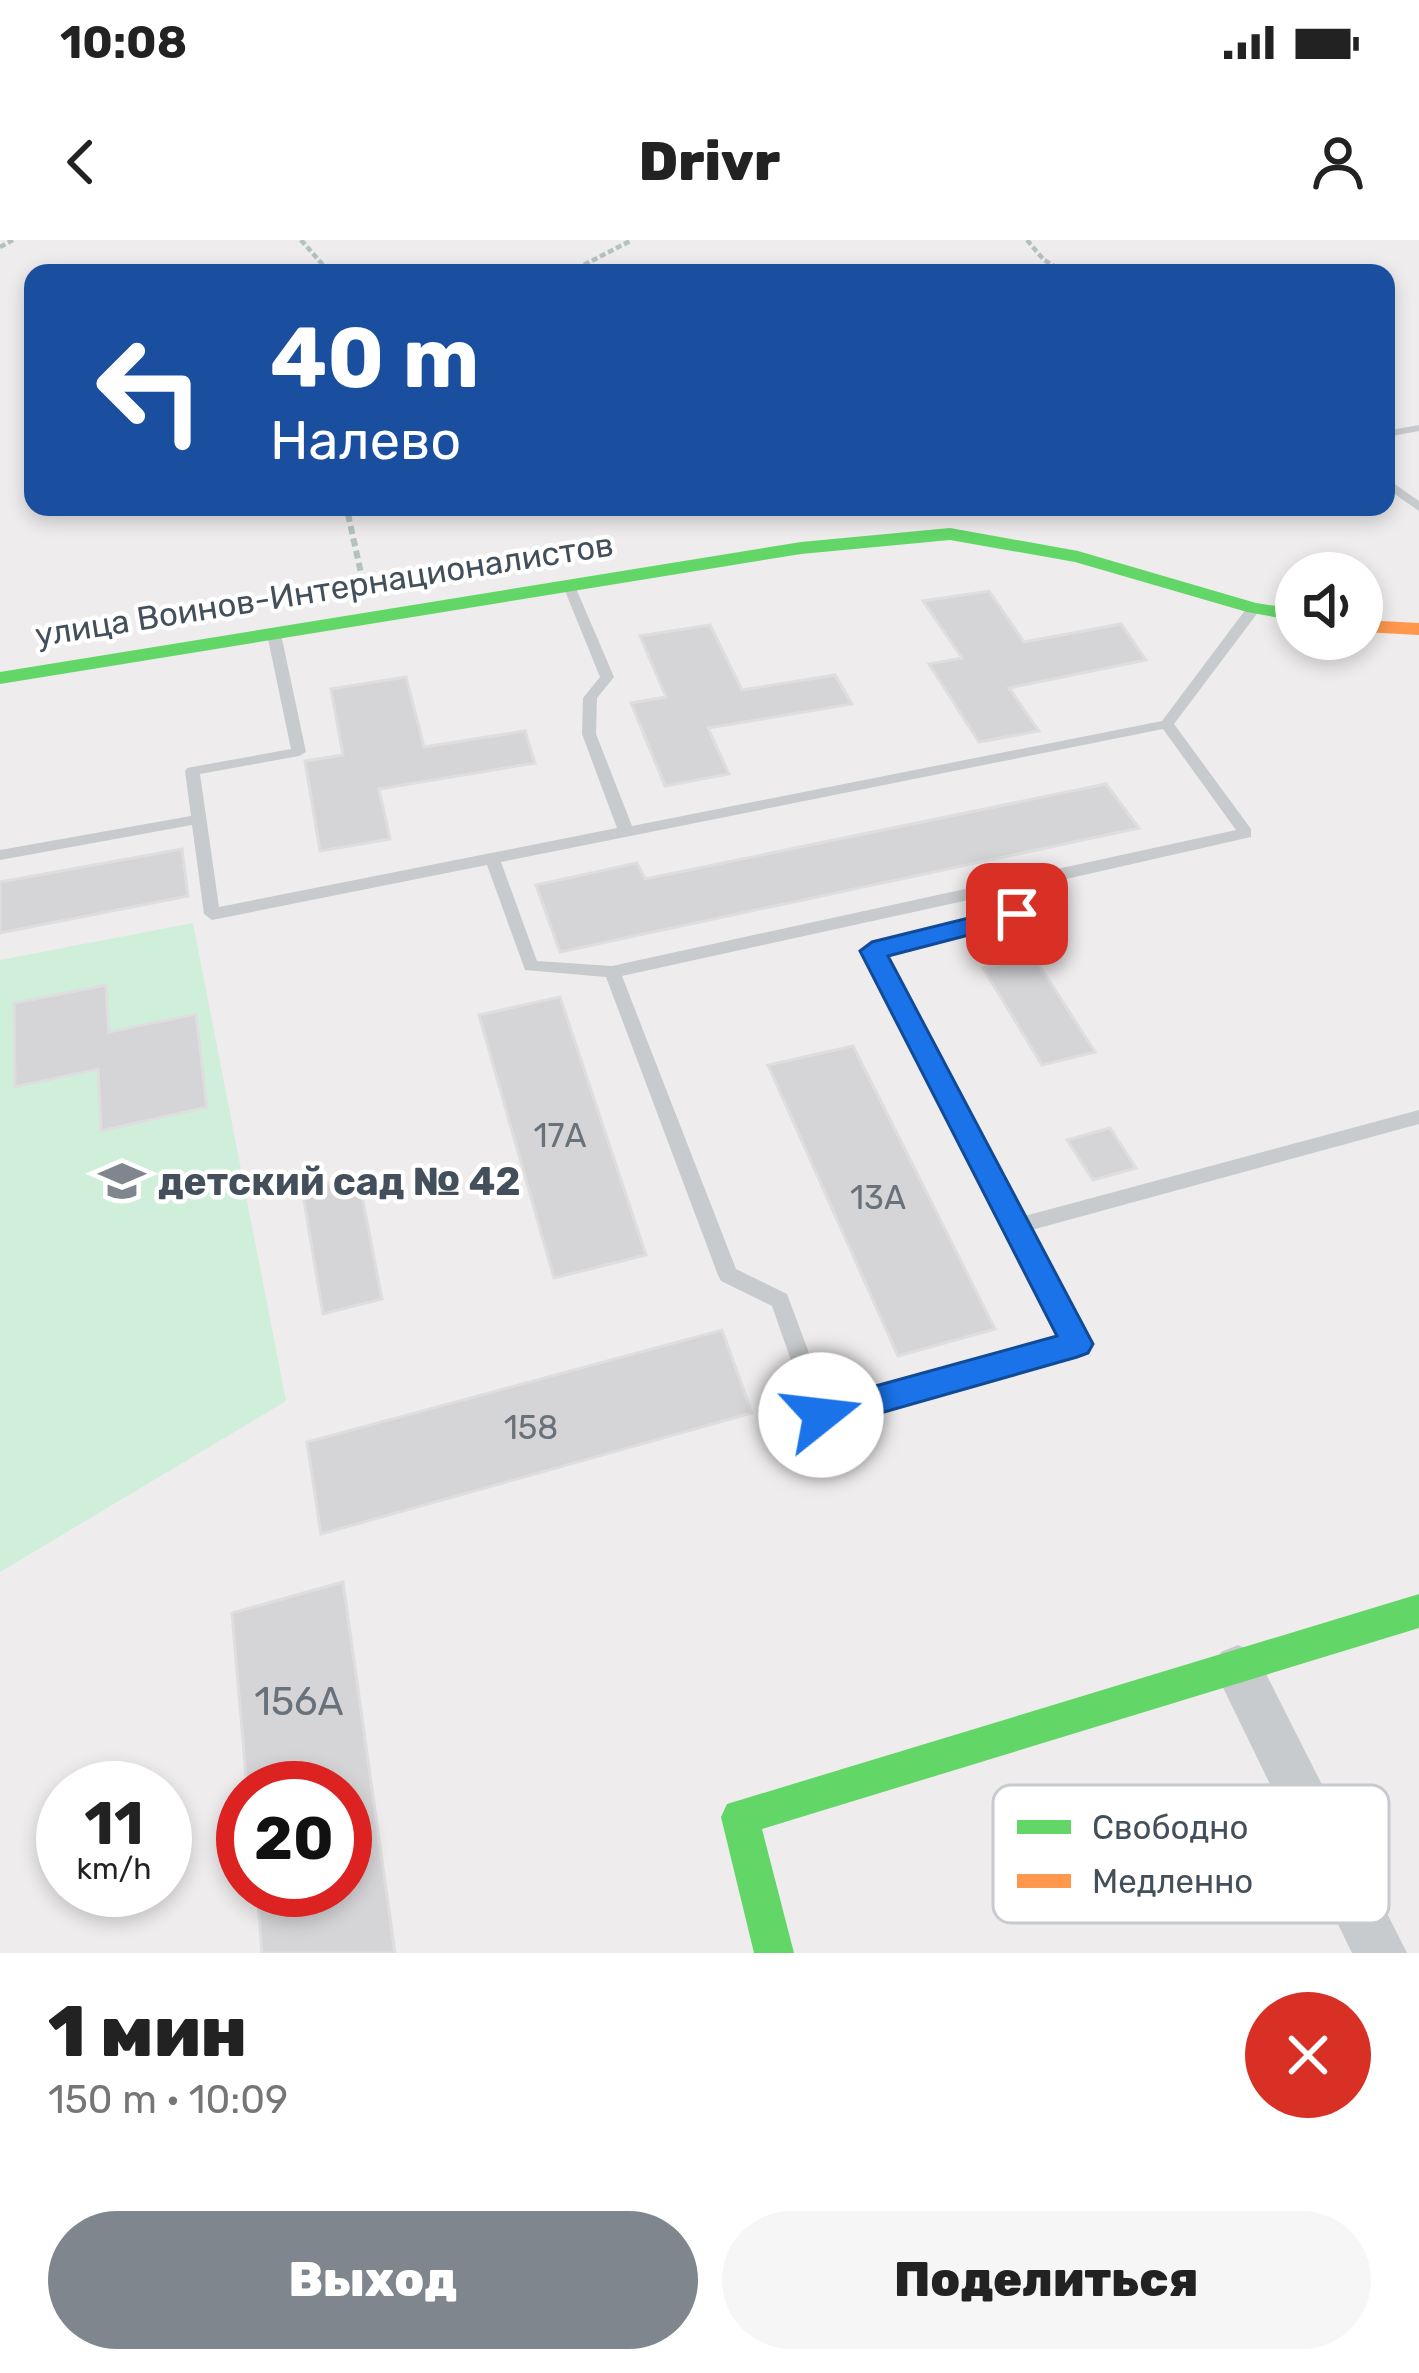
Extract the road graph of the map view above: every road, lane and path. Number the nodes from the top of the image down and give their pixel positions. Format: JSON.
{"nodes":[{"id":1,"x":13,"y":240,"type":"edge"},
{"id":2,"x":302,"y":240,"type":"edge"},
{"id":3,"x":632,"y":240,"type":"edge"},
{"id":4,"x":1027,"y":240,"type":"edge"},
{"id":5,"x":0,"y":247,"type":"edge"},
{"id":6,"x":322,"y":264,"type":"edge"},
{"id":7,"x":585,"y":264,"type":"edge"},
{"id":8,"x":1051,"y":264,"type":"edge"},
{"id":9,"x":1395,"y":489,"type":"edge"},
{"id":10,"x":1419,"y":507,"type":"edge"},
{"id":11,"x":349,"y":516,"type":"edge"},
{"id":12,"x":569,"y":586,"type":"junction"},
{"id":13,"x":1254,"y":608,"type":"junction"},
{"id":14,"x":1275,"y":612,"type":"edge"},
{"id":15,"x":371,"y":618,"type":"junction"},
{"id":16,"x":1383,"y":627,"type":"edge"},
{"id":17,"x":1419,"y":629,"type":"edge"},
{"id":18,"x":274,"y":634,"type":"junction"},
{"id":19,"x":0,"y":678,"type":"edge"},
{"id":20,"x":1167,"y":724,"type":"junction"},
{"id":21,"x":199,"y":819,"type":"junction"},
{"id":22,"x":626,"y":831,"type":"junction"},
{"id":23,"x":0,"y":855,"type":"edge"},
{"id":24,"x":492,"y":858,"type":"junction"},
{"id":25,"x":1024,"y":883,"type":"junction"},
{"id":26,"x":612,"y":972,"type":"junction"},
{"id":27,"x":1419,"y":1117,"type":"edge"},
{"id":28,"x":1016,"y":1226,"type":"junction"},
{"id":29,"x":1419,"y":1611,"type":"edge"},
{"id":30,"x":1238,"y":1669,"type":"junction"},
{"id":31,"x":1296,"y":1785,"type":"edge"},
{"id":32,"x":1365,"y":1923,"type":"edge"},
{"id":33,"x":774,"y":1953,"type":"edge"},
{"id":34,"x":1380,"y":1953,"type":"edge"}],
"edges":[{"from":1,"to":5,"type":"path"},
{"from":2,"to":6,"type":"path"},
{"from":3,"to":7,"type":"path"},
{"from":4,"to":8,"type":"path"},
{"from":9,"to":10,"type":"lane"},
{"from":11,"to":15,"type":"path"},
{"from":12,"to":13,"type":"street","name":"улица Воинов-Интернационалистов"},
{"from":12,"to":15,"type":"street","name":"улица Воинов-Интернационалистов"},
{"from":12,"to":22,"type":"lane"},
{"from":13,"to":14,"type":"street","name":"улица Воинов-Интернационалистов"},
{"from":13,"to":20,"type":"lane"},
{"from":15,"to":18,"type":"street","name":"улица Воинов-Интернационалистов"},
{"from":16,"to":17,"type":"street"},
{"from":18,"to":19,"type":"street","name":"улица Воинов-Интернационалистов"},
{"from":18,"to":21,"type":"lane"},
{"from":20,"to":22,"type":"lane"},
{"from":20,"to":25,"type":"lane"},
{"from":21,"to":23,"type":"lane"},
{"from":21,"to":24,"type":"lane"},
{"from":22,"to":24,"type":"lane"},
{"from":24,"to":26,"type":"lane"},
{"from":25,"to":26,"type":"lane"},
{"from":25,"to":28,"type":"lane"},
{"from":26,"to":28,"type":"lane"},
{"from":27,"to":28,"type":"lane"},
{"from":29,"to":30,"type":"street"},
{"from":30,"to":31,"type":"street"},
{"from":30,"to":33,"type":"street"},
{"from":32,"to":34,"type":"street"}]}
